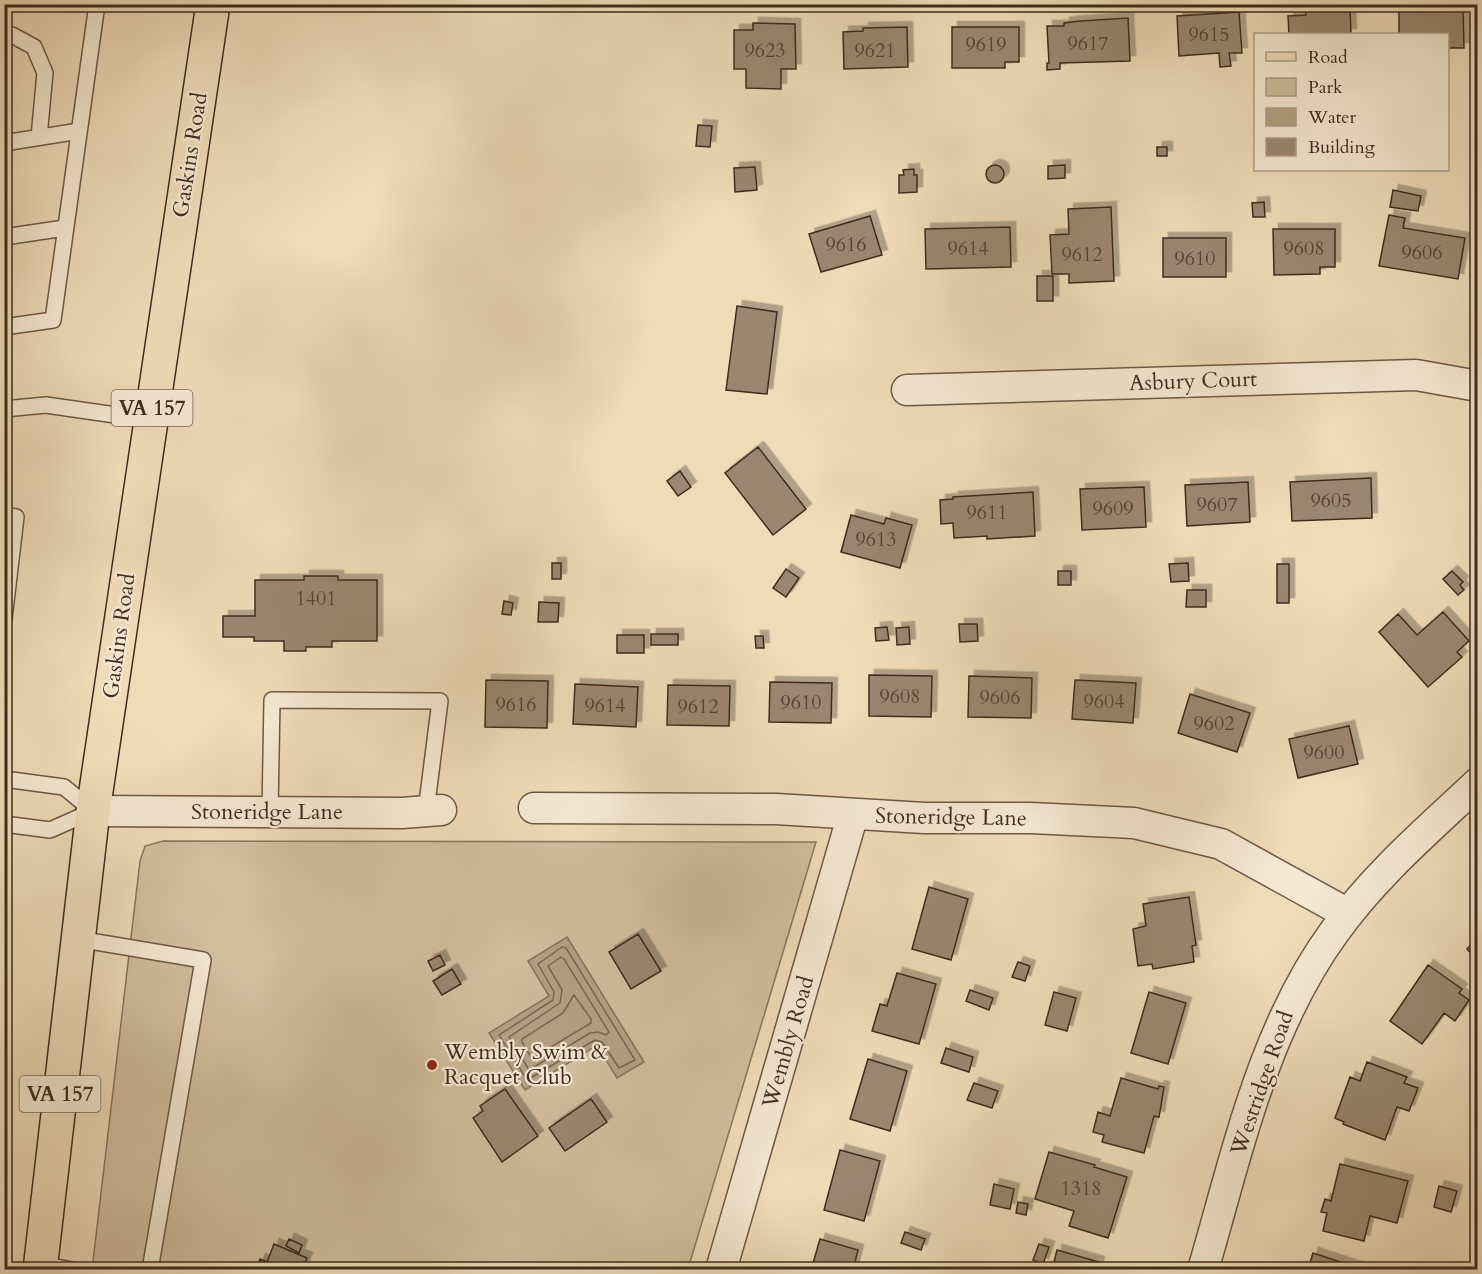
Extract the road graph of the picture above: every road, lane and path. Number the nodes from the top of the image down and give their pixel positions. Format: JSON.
{"nodes":[{"id":1,"x":97,"y":4,"type":"edge"},
{"id":2,"x":213,"y":4,"type":"edge"},
{"id":3,"x":4,"y":36,"type":"edge"},
{"id":4,"x":79,"y":131,"type":"junction"},
{"id":5,"x":39,"y":137,"type":"junction"},
{"id":6,"x":4,"y":143,"type":"edge"},
{"id":7,"x":65,"y":228,"type":"junction"},
{"id":8,"x":4,"y":237,"type":"edge"},
{"id":9,"x":4,"y":327,"type":"edge"},
{"id":10,"x":1478,"y":386,"type":"edge"},
{"id":11,"x":907,"y":390,"type":"dead end"},
{"id":12,"x":4,"y":409,"type":"edge"},
{"id":13,"x":150,"y":420,"type":"junction"},
{"id":14,"x":4,"y":516,"type":"edge"},
{"id":15,"x":8,"y":558,"type":"edge"},
{"id":16,"x":4,"y":619,"type":"edge"},
{"id":17,"x":4,"y":779,"type":"edge"},
{"id":18,"x":1478,"y":783,"type":"edge"},
{"id":19,"x":534,"y":808,"type":"dead end"},
{"id":20,"x":93,"y":811,"type":"junction"},
{"id":21,"x":434,"y":811,"type":"joint"},
{"id":22,"x":270,"y":812,"type":"junction"},
{"id":23,"x":853,"y":814,"type":"junction"},
{"id":24,"x":4,"y":824,"type":"edge"},
{"id":25,"x":1348,"y":914,"type":"junction"},
{"id":26,"x":78,"y":939,"type":"junction"},
{"id":27,"x":51,"y":1268,"type":"edge"},
{"id":28,"x":150,"y":1269,"type":"edge"},
{"id":29,"x":721,"y":1269,"type":"edge"},
{"id":30,"x":1203,"y":1269,"type":"edge"}],
"edges":[{"from":1,"to":4,"type":"lane"},
{"from":2,"to":13,"type":"main road","name":"Gaskins Road","number":"VA 157"},
{"from":3,"to":5,"type":"lane"},
{"from":4,"to":5,"type":"lane"},
{"from":4,"to":7,"type":"lane"},
{"from":5,"to":6,"type":"lane"},
{"from":7,"to":8,"type":"lane"},
{"from":7,"to":9,"type":"lane"},
{"from":10,"to":11,"type":"street","name":"Asbury Court"},
{"from":12,"to":13,"type":"lane"},
{"from":13,"to":20,"type":"main road","name":"Gaskins Road","number":"VA 157"},
{"from":14,"to":15,"type":"lane"},
{"from":15,"to":16,"type":"lane"},
{"from":17,"to":20,"type":"lane"},
{"from":18,"to":25,"type":"street","name":"Westridge Road"},
{"from":19,"to":23,"type":"street","name":"Stoneridge Lane"},
{"from":20,"to":22,"type":"street","name":"Stoneridge Lane"},
{"from":20,"to":24,"type":"lane"},
{"from":20,"to":26,"type":"main road","name":"Gaskins Road","number":"VA 157"},
{"from":21,"to":22,"type":"street","name":"Stoneridge Lane"},
{"from":21,"to":22,"type":"lane"},
{"from":23,"to":25,"type":"street","name":"Stoneridge Lane"},
{"from":23,"to":29,"type":"street","name":"Wembly Road"},
{"from":25,"to":30,"type":"street","name":"Westridge Road"},
{"from":26,"to":27,"type":"main road","name":"Gaskins Road","number":"VA 157"},
{"from":26,"to":28,"type":"lane"}]}
